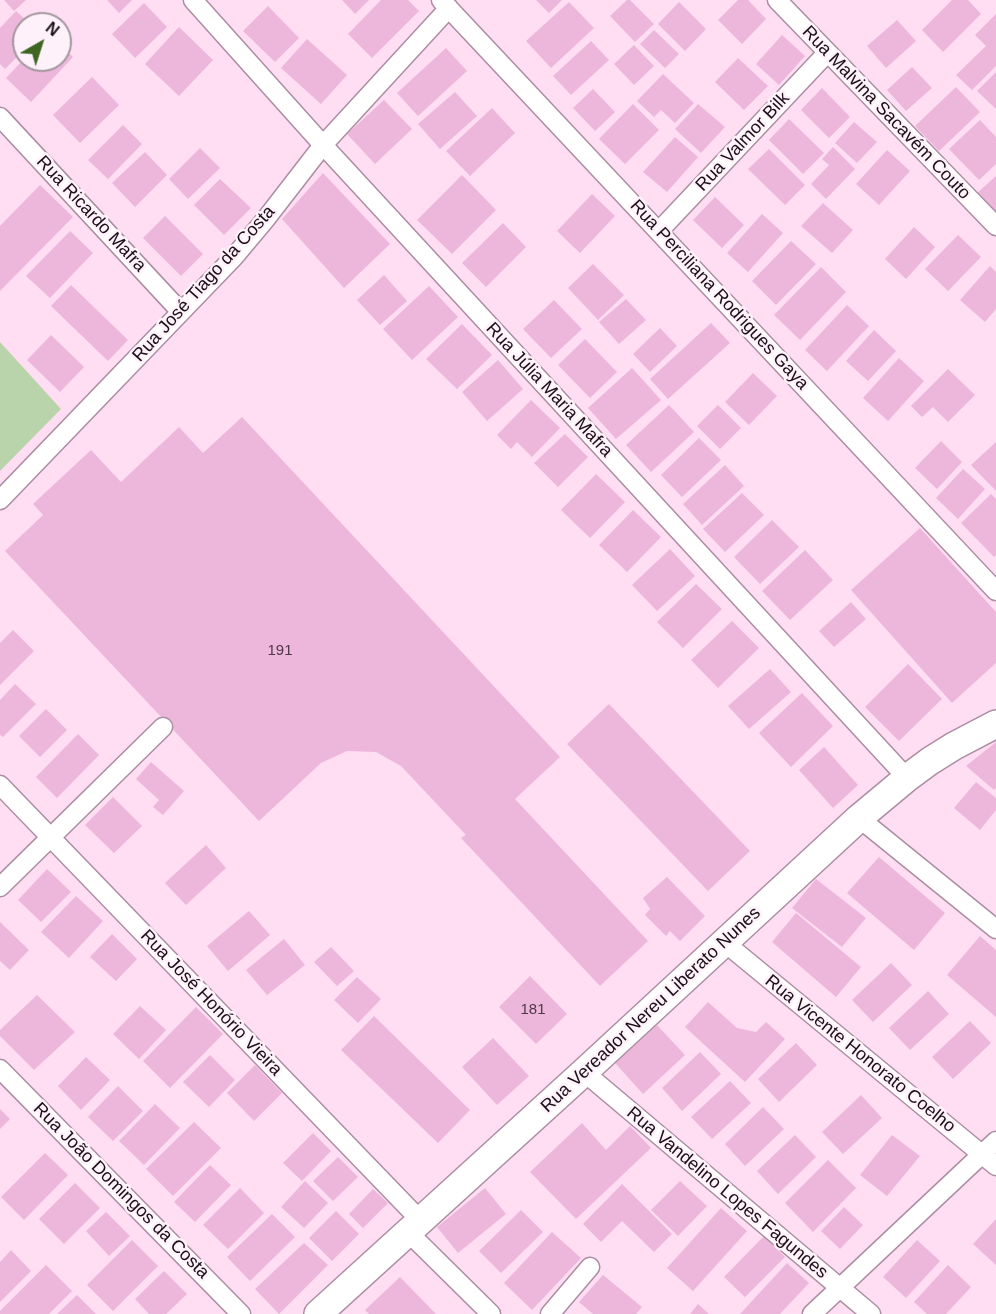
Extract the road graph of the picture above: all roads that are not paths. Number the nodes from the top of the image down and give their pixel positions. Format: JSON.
{"nodes":[{"id":1,"x":193,"y":0,"type":"edge"},
{"id":2,"x":777,"y":0,"type":"edge"},
{"id":3,"x":445,"y":4,"type":"edge"},
{"id":4,"x":827,"y":53,"type":"junction"},
{"id":5,"x":0,"y":117,"type":"edge"},
{"id":6,"x":323,"y":145,"type":"junction"},
{"id":7,"x":996,"y":226,"type":"edge"},
{"id":8,"x":659,"y":231,"type":"junction"},
{"id":9,"x":181,"y":312,"type":"junction"},
{"id":10,"x":0,"y":500,"type":"edge"},
{"id":11,"x":995,"y":587,"type":"edge"},
{"id":12,"x":996,"y":724,"type":"edge"},
{"id":13,"x":163,"y":727,"type":"dead end"},
{"id":14,"x":907,"y":778,"type":"junction"},
{"id":15,"x":0,"y":785,"type":"edge"},
{"id":16,"x":859,"y":818,"type":"junction"},
{"id":17,"x":51,"y":837,"type":"junction"},
{"id":18,"x":0,"y":887,"type":"edge"},
{"id":19,"x":996,"y":929,"type":"edge"},
{"id":20,"x":724,"y":942,"type":"junction"},
{"id":21,"x":0,"y":1069,"type":"edge"},
{"id":22,"x":584,"y":1072,"type":"junction"},
{"id":23,"x":996,"y":1141,"type":"edge"},
{"id":24,"x":982,"y":1154,"type":"junction"},
{"id":25,"x":996,"y":1166,"type":"edge"},
{"id":26,"x":415,"y":1227,"type":"junction"},
{"id":27,"x":590,"y":1267,"type":"dead end"},
{"id":28,"x":840,"y":1288,"type":"junction"},
{"id":29,"x":241,"y":1314,"type":"edge"},
{"id":30,"x":318,"y":1314,"type":"edge"},
{"id":31,"x":491,"y":1314,"type":"edge"},
{"id":32,"x":550,"y":1314,"type":"edge"},
{"id":33,"x":812,"y":1314,"type":"edge"},
{"id":34,"x":871,"y":1314,"type":"edge"}],
"edges":[{"from":1,"to":6,"type":"street","name":"Rua Júlia Maria Mafra"},
{"from":2,"to":4,"type":"street","name":"Rua Malvina Sacavém Couto"},
{"from":3,"to":6,"type":"street","name":"Rua José Tiago da Costa"},
{"from":3,"to":8,"type":"street","name":"Rua Perciliana Rodrigues Gaya"},
{"from":4,"to":7,"type":"street","name":"Rua Malvina Sacavém Couto"},
{"from":4,"to":8,"type":"street","name":"Rua Valmor Bilk"},
{"from":5,"to":9,"type":"street","name":"Rua Ricardo Mafra"},
{"from":6,"to":9,"type":"street","name":"Rua José Tiago da Costa"},
{"from":6,"to":14,"type":"street","name":"Rua Júlia Maria Mafra"},
{"from":8,"to":11,"type":"street","name":"Rua Perciliana Rodrigues Gaya"},
{"from":9,"to":10,"type":"street","name":"Rua José Tiago da Costa"},
{"from":12,"to":14,"type":"main road","name":"Rua Vereador Nereu Liberato Nunes"},
{"from":13,"to":17,"type":"street"},
{"from":14,"to":16,"type":"main road","name":"Rua Vereador Nereu Liberato Nunes"},
{"from":15,"to":17,"type":"street","name":"Rua José Honório Vieira"},
{"from":16,"to":19,"type":"street"},
{"from":16,"to":20,"type":"main road","name":"Rua Vereador Nereu Liberato Nunes"},
{"from":17,"to":18,"type":"street"},
{"from":17,"to":26,"type":"street","name":"Rua José Honório Vieira"},
{"from":20,"to":22,"type":"main road","name":"Rua Vereador Nereu Liberato Nunes"},
{"from":20,"to":24,"type":"street","name":"Rua Vicente Honorato Coelho"},
{"from":21,"to":29,"type":"street","name":"Rua João Domingos da Costa"},
{"from":22,"to":26,"type":"main road","name":"Rua Vereador Nereu Liberato Nunes"},
{"from":22,"to":28,"type":"street","name":"Rua Vandelino Lopes Fagundes"},
{"from":23,"to":24,"type":"street"},
{"from":24,"to":25,"type":"street","name":"Rua Vicente Honorato Coelho"},
{"from":24,"to":28,"type":"street"},
{"from":26,"to":30,"type":"main road","name":"Rua Vereador Nereu Liberato Nunes"},
{"from":26,"to":31,"type":"street","name":"Rua José Honório Vieira"},
{"from":27,"to":32,"type":"street"},
{"from":28,"to":33,"type":"street"},
{"from":28,"to":34,"type":"street","name":"Rua Vandelino Lopes Fagundes"}]}
